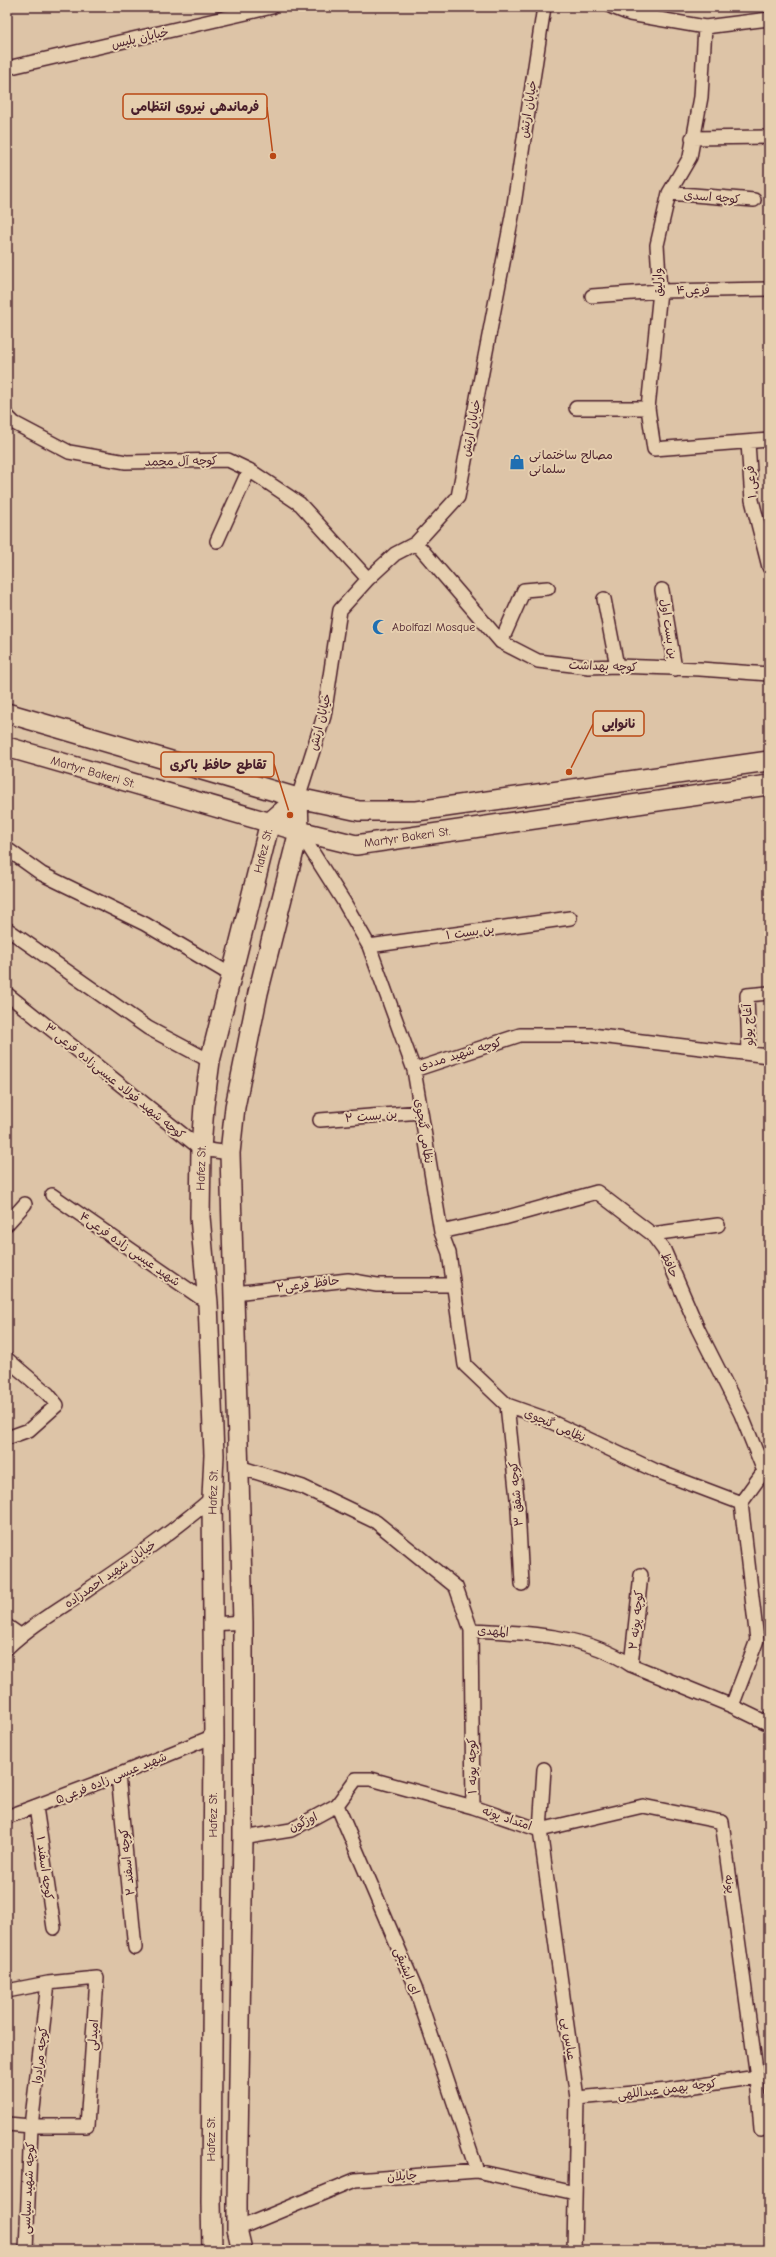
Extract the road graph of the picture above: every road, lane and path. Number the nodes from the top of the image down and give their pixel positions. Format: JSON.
{"nodes":[{"id":1,"x":272,"y":7,"type":"edge"},
{"id":2,"x":544,"y":7,"type":"edge"},
{"id":3,"x":612,"y":7,"type":"edge"},
{"id":4,"x":769,"y":20,"type":"edge"},
{"id":5,"x":705,"y":27,"type":"junction"},
{"id":6,"x":7,"y":68,"type":"edge"},
{"id":7,"x":769,"y":137,"type":"edge"},
{"id":8,"x":692,"y":138,"type":"junction"},
{"id":9,"x":669,"y":193,"type":"junction"},
{"id":10,"x":754,"y":200,"type":"dead end"},
{"id":11,"x":769,"y":289,"type":"edge"},
{"id":12,"x":660,"y":291,"type":"junction"},
{"id":13,"x":592,"y":296,"type":"dead end"},
{"id":14,"x":576,"y":408,"type":"dead end"},
{"id":15,"x":648,"y":408,"type":"junction"},
{"id":16,"x":7,"y":416,"type":"edge"},
{"id":17,"x":769,"y":440,"type":"edge"},
{"id":18,"x":748,"y":443,"type":"junction"},
{"id":19,"x":249,"y":470,"type":"junction"},
{"id":20,"x":217,"y":541,"type":"dead end"},
{"id":21,"x":416,"y":543,"type":"junction"},
{"id":22,"x":769,"y":567,"type":"edge"},
{"id":23,"x":368,"y":578,"type":"junction"},
{"id":24,"x":548,"y":588,"type":"dead end"},
{"id":25,"x":662,"y":590,"type":"dead end"},
{"id":26,"x":604,"y":599,"type":"dead end"},
{"id":27,"x":501,"y":642,"type":"junction"},
{"id":28,"x":617,"y":666,"type":"junction"},
{"id":29,"x":675,"y":669,"type":"junction"},
{"id":30,"x":769,"y":674,"type":"edge"},
{"id":31,"x":7,"y":713,"type":"edge"},
{"id":32,"x":7,"y":747,"type":"edge"},
{"id":33,"x":769,"y":761,"type":"edge"},
{"id":34,"x":769,"y":786,"type":"edge"},
{"id":35,"x":298,"y":798,"type":"junction"},
{"id":36,"x":270,"y":822,"type":"junction"},
{"id":37,"x":299,"y":831,"type":"junction"},
{"id":38,"x":7,"y":849,"type":"edge"},
{"id":39,"x":570,"y":918,"type":"dead end"},
{"id":40,"x":7,"y":930,"type":"edge"},
{"id":41,"x":369,"y":946,"type":"junction"},
{"id":42,"x":233,"y":976,"type":"junction"},
{"id":43,"x":769,"y":993,"type":"edge"},
{"id":44,"x":7,"y":994,"type":"edge"},
{"id":45,"x":749,"y":1053,"type":"junction"},
{"id":46,"x":769,"y":1056,"type":"edge"},
{"id":47,"x":210,"y":1061,"type":"junction"},
{"id":48,"x":414,"y":1070,"type":"junction"},
{"id":49,"x":421,"y":1112,"type":"junction"},
{"id":50,"x":320,"y":1120,"type":"dead end"},
{"id":51,"x":201,"y":1149,"type":"junction"},
{"id":52,"x":230,"y":1153,"type":"junction"},
{"id":53,"x":52,"y":1195,"type":"dead end"},
{"id":54,"x":25,"y":1204,"type":"dead end"},
{"id":55,"x":7,"y":1224,"type":"edge"},
{"id":56,"x":718,"y":1224,"type":"dead end"},
{"id":57,"x":441,"y":1232,"type":"junction"},
{"id":58,"x":652,"y":1234,"type":"junction"},
{"id":59,"x":454,"y":1286,"type":"junction"},
{"id":60,"x":234,"y":1293,"type":"junction"},
{"id":61,"x":208,"y":1303,"type":"junction"},
{"id":62,"x":7,"y":1359,"type":"edge"},
{"id":63,"x":507,"y":1405,"type":"junction"},
{"id":64,"x":7,"y":1438,"type":"edge"},
{"id":65,"x":239,"y":1467,"type":"junction"},
{"id":66,"x":766,"y":1468,"type":"edge"},
{"id":67,"x":212,"y":1498,"type":"junction"},
{"id":68,"x":741,"y":1503,"type":"junction"},
{"id":69,"x":641,"y":1575,"type":"dead end"},
{"id":70,"x":522,"y":1584,"type":"dead end"},
{"id":71,"x":243,"y":1622,"type":"junction"},
{"id":72,"x":213,"y":1624,"type":"junction"},
{"id":73,"x":7,"y":1626,"type":"edge"},
{"id":74,"x":471,"y":1630,"type":"junction"},
{"id":75,"x":20,"y":1635,"type":"junction"},
{"id":76,"x":7,"y":1648,"type":"edge"},
{"id":77,"x":632,"y":1665,"type":"junction"},
{"id":78,"x":732,"y":1706,"type":"junction"},
{"id":79,"x":769,"y":1724,"type":"edge"},
{"id":80,"x":214,"y":1736,"type":"junction"},
{"id":81,"x":544,"y":1769,"type":"dead end"},
{"id":82,"x":118,"y":1776,"type":"junction"},
{"id":83,"x":337,"y":1805,"type":"junction"},
{"id":84,"x":473,"y":1806,"type":"junction"},
{"id":85,"x":36,"y":1807,"type":"junction"},
{"id":86,"x":7,"y":1817,"type":"edge"},
{"id":87,"x":540,"y":1830,"type":"junction"},
{"id":88,"x":242,"y":1838,"type":"junction"},
{"id":89,"x":54,"y":1928,"type":"dead end"},
{"id":90,"x":135,"y":1948,"type":"dead end"},
{"id":91,"x":48,"y":1983,"type":"junction"},
{"id":92,"x":7,"y":1991,"type":"edge"},
{"id":93,"x":757,"y":2077,"type":"junction"},
{"id":94,"x":577,"y":2098,"type":"junction"},
{"id":95,"x":7,"y":2124,"type":"edge"},
{"id":96,"x":31,"y":2126,"type":"junction"},
{"id":97,"x":761,"y":2130,"type":"dead end"},
{"id":98,"x":477,"y":2171,"type":"junction"},
{"id":99,"x":575,"y":2193,"type":"junction"},
{"id":100,"x":237,"y":2229,"type":"junction"},
{"id":101,"x":26,"y":2250,"type":"edge"},
{"id":102,"x":212,"y":2250,"type":"edge"},
{"id":103,"x":242,"y":2250,"type":"edge"},
{"id":104,"x":574,"y":2250,"type":"edge"}],
"edges":[{"from":1,"to":6,"type":"street","name":"خیابان پلیس"},
{"from":2,"to":21,"type":"street","name":"خیابان ارتش"},
{"from":3,"to":5,"type":"street"},
{"from":4,"to":5,"type":"street"},
{"from":5,"to":8,"type":"street","name":"وارلیق"},
{"from":7,"to":8,"type":"street"},
{"from":8,"to":9,"type":"street","name":"وارلیق"},
{"from":9,"to":10,"type":"street","name":"کوچه اسدی"},
{"from":9,"to":12,"type":"street","name":"وارلیق"},
{"from":11,"to":12,"type":"street","name":"فرعی۴"},
{"from":12,"to":13,"type":"street","name":"فرعی۴"},
{"from":12,"to":15,"type":"street","name":"وارلیق"},
{"from":14,"to":15,"type":"street"},
{"from":15,"to":18,"type":"street","name":"وارلیق"},
{"from":16,"to":19,"type":"street","name":"کوچه آل محمد"},
{"from":17,"to":18,"type":"street"},
{"from":18,"to":22,"type":"street","name":"فرعی ۱"},
{"from":19,"to":20,"type":"street"},
{"from":19,"to":23,"type":"street","name":"کوچه آل محمد"},
{"from":21,"to":23,"type":"street","name":"خیابان ارتش"},
{"from":21,"to":27,"type":"street","name":"کوچه بهداشت"},
{"from":23,"to":35,"type":"street","name":"خیابان ارتش"},
{"from":24,"to":27,"type":"street"},
{"from":25,"to":29,"type":"street","name":"بن بست اول"},
{"from":26,"to":28,"type":"street"},
{"from":27,"to":28,"type":"street","name":"کوچه بهداشت"},
{"from":28,"to":29,"type":"street","name":"کوچه بهداشت"},
{"from":29,"to":30,"type":"street","name":"کوچه بهداشت"},
{"from":31,"to":35,"type":"main road","name":"Martyr Bakeri St."},
{"from":32,"to":36,"type":"main road","name":"Martyr Bakeri St."},
{"from":33,"to":35,"type":"main road","name":"Martyr Bakeri St."},
{"from":34,"to":37,"type":"main road","name":"Martyr Bakeri St."},
{"from":35,"to":36,"type":"main road","name":"Hafez St."},
{"from":35,"to":37,"type":"main road","name":"Hafez St."},
{"from":36,"to":37,"type":"main road","name":"Martyr Bakeri St."},
{"from":36,"to":42,"type":"main road","name":"Hafez St."},
{"from":37,"to":41,"type":"street","name":"کوچه شهید مددی"},
{"from":37,"to":52,"type":"main road","name":"Hafez St."},
{"from":38,"to":42,"type":"street"},
{"from":39,"to":41,"type":"street","name":"بن بست ۱"},
{"from":40,"to":47,"type":"street"},
{"from":41,"to":48,"type":"street","name":"کوچه شهید مددی"},
{"from":42,"to":47,"type":"main road","name":"Hafez St."},
{"from":43,"to":45,"type":"street","name":"آغاج یولو"},
{"from":44,"to":51,"type":"street","name":"کوچه شهید فولاد عیسی‌زاده فرعی ۳"},
{"from":45,"to":46,"type":"street","name":"کوچه شهید مددی"},
{"from":45,"to":48,"type":"street","name":"کوچه شهید مددی"},
{"from":47,"to":51,"type":"main road","name":"Hafez St."},
{"from":48,"to":49,"type":"street","name":"نظامی گنجوی"},
{"from":49,"to":50,"type":"street","name":"بن بست ۲"},
{"from":49,"to":57,"type":"street","name":"نظامی گنجوی"},
{"from":51,"to":52,"type":"street"},
{"from":51,"to":61,"type":"main road","name":"Hafez St."},
{"from":52,"to":60,"type":"main road","name":"Hafez St."},
{"from":53,"to":61,"type":"street","name":"شهید عیسی زاده فرعی۴"},
{"from":54,"to":55,"type":"street"},
{"from":56,"to":58,"type":"street"},
{"from":57,"to":58,"type":"street","name":"حافظ"},
{"from":57,"to":59,"type":"street","name":"نظامی گنجوی"},
{"from":58,"to":66,"type":"street","name":"حافظ"},
{"from":59,"to":60,"type":"street","name":"حافظ فرعی۲"},
{"from":59,"to":63,"type":"street","name":"نظامی گنجوی"},
{"from":60,"to":65,"type":"main road","name":"Hafez St."},
{"from":61,"to":67,"type":"main road","name":"Hafez St."},
{"from":62,"to":64,"type":"street"},
{"from":63,"to":68,"type":"street","name":"نظامی گنجوی"},
{"from":63,"to":70,"type":"street","name":"کوچه شفق ۳"},
{"from":65,"to":71,"type":"main road","name":"Hafez St."},
{"from":65,"to":74,"type":"street","name":"المهدی"},
{"from":66,"to":68,"type":"street","name":"حافظ"},
{"from":67,"to":72,"type":"main road","name":"Hafez St."},
{"from":67,"to":75,"type":"street","name":"خیابان شهید احمدزاده"},
{"from":68,"to":78,"type":"street"},
{"from":69,"to":77,"type":"street","name":"کوچه پونه ۲"},
{"from":71,"to":72,"type":"street"},
{"from":71,"to":88,"type":"main road","name":"Hafez St."},
{"from":72,"to":80,"type":"main road","name":"Hafez St."},
{"from":73,"to":75,"type":"street"},
{"from":74,"to":77,"type":"street","name":"المهدی"},
{"from":74,"to":84,"type":"street","name":"کوچه پونه ۱"},
{"from":75,"to":76,"type":"street","name":"خیابان شهید احمدزاده"},
{"from":77,"to":78,"type":"street","name":"المهدی"},
{"from":78,"to":79,"type":"street","name":"المهدی"},
{"from":80,"to":82,"type":"street","name":"شهید عیسی زاده فرعی۵"},
{"from":80,"to":102,"type":"main road","name":"Hafez St."},
{"from":81,"to":87,"type":"street","name":"عباس پی"},
{"from":82,"to":85,"type":"street","name":"شهید عیسی زاده فرعی۵"},
{"from":82,"to":90,"type":"street","name":"کوچه اسفند ۲"},
{"from":83,"to":84,"type":"street","name":"کوچه پونه ۱"},
{"from":83,"to":88,"type":"street","name":"اوزگون"},
{"from":83,"to":98,"type":"street","name":"ای ایشیقی"},
{"from":84,"to":87,"type":"street","name":"امتداد پونه"},
{"from":85,"to":86,"type":"street","name":"شهید عیسی زاده فرعی۵"},
{"from":85,"to":89,"type":"street","name":"کوچه اسفند ۱"},
{"from":87,"to":93,"type":"street","name":"پونه"},
{"from":87,"to":94,"type":"street","name":"عباس پی"},
{"from":88,"to":100,"type":"main road","name":"Hafez St."},
{"from":91,"to":92,"type":"street","name":"امیدلی"},
{"from":91,"to":96,"type":"street","name":"کوچه مرادوا"},
{"from":91,"to":96,"type":"street","name":"امیدلی"},
{"from":93,"to":94,"type":"street","name":"کوچه بهمن عبداللهی"},
{"from":93,"to":97,"type":"street","name":"پونه"},
{"from":94,"to":99,"type":"street","name":"عباس پی"},
{"from":95,"to":96,"type":"street"},
{"from":96,"to":101,"type":"street","name":"کوچه شهید سیاسی"},
{"from":98,"to":99,"type":"street","name":"چایلان"},
{"from":98,"to":100,"type":"street","name":"چایلان"},
{"from":99,"to":104,"type":"street","name":"عباس پی"},
{"from":100,"to":103,"type":"main road","name":"Hafez St."}]}
